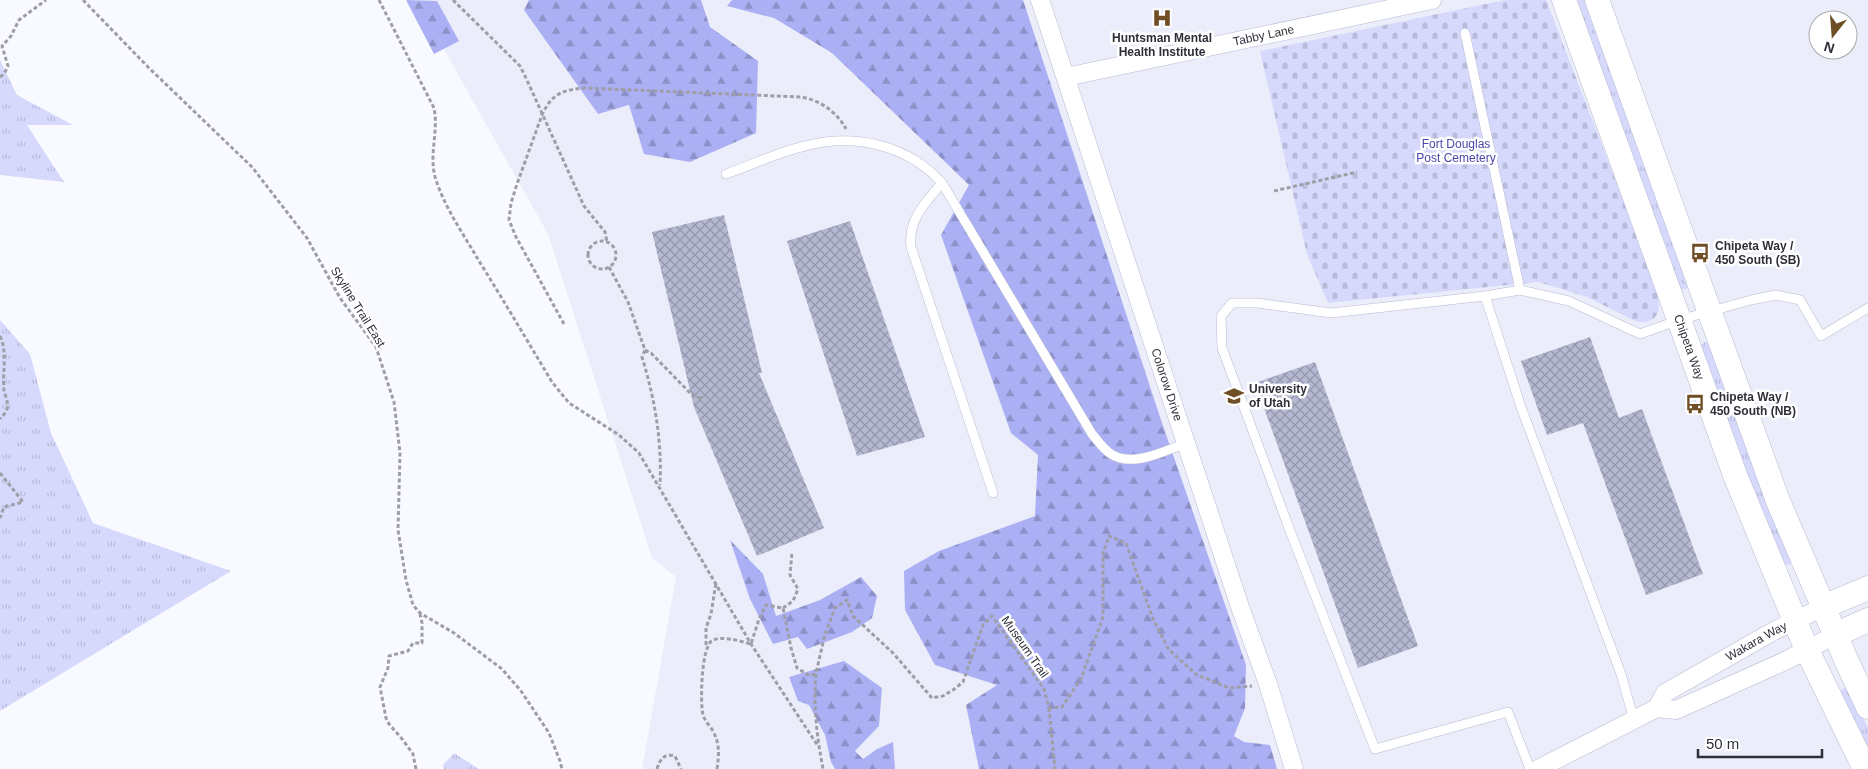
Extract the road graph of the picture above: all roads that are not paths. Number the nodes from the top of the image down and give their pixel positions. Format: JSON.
{"nodes":[{"id":1,"x":1040,"y":0,"type":"edge"},
{"id":2,"x":1432,"y":0,"type":"edge"},
{"id":3,"x":1564,"y":0,"type":"edge"},
{"id":4,"x":1598,"y":0,"type":"edge"},
{"id":5,"x":1401,"y":3,"type":"edge"},
{"id":6,"x":1465,"y":33,"type":"dead end"},
{"id":7,"x":1066,"y":77,"type":"junction"},
{"id":8,"x":726,"y":174,"type":"dead end"},
{"id":9,"x":942,"y":183,"type":"junction"},
{"id":10,"x":1520,"y":290,"type":"junction"},
{"id":11,"x":1485,"y":296,"type":"junction"},
{"id":12,"x":1868,"y":308,"type":"edge"},
{"id":13,"x":1709,"y":311,"type":"junction"},
{"id":14,"x":1679,"y":320,"type":"junction"},
{"id":15,"x":1186,"y":443,"type":"junction"},
{"id":16,"x":993,"y":494,"type":"dead end"},
{"id":17,"x":1868,"y":588,"type":"edge"},
{"id":18,"x":1823,"y":607,"type":"junction"},
{"id":19,"x":1796,"y":620,"type":"junction"},
{"id":20,"x":1868,"y":620,"type":"edge"},
{"id":21,"x":1835,"y":635,"type":"junction"},
{"id":22,"x":1808,"y":650,"type":"junction"},
{"id":23,"x":1868,"y":707,"type":"edge"},
{"id":24,"x":1657,"y":708,"type":"junction"},
{"id":25,"x":1634,"y":720,"type":"junction"},
{"id":26,"x":1294,"y":769,"type":"edge"},
{"id":27,"x":1530,"y":769,"type":"edge"},
{"id":28,"x":1538,"y":769,"type":"edge"},
{"id":29,"x":1865,"y":769,"type":"edge"}],
"edges":[{"from":1,"to":7,"type":"street","name":"Colorow Drive"},
{"from":2,"to":5,"type":"street","name":"Tabby Lane"},
{"from":3,"to":14,"type":"street","name":"Chipeta Way"},
{"from":4,"to":13,"type":"street"},
{"from":5,"to":7,"type":"street","name":"Tabby Lane"},
{"from":6,"to":10,"type":"lane"},
{"from":7,"to":15,"type":"street","name":"Colorow Drive"},
{"from":8,"to":9,"type":"lane"},
{"from":9,"to":15,"type":"lane"},
{"from":9,"to":16,"type":"lane"},
{"from":10,"to":11,"type":"lane"},
{"from":10,"to":14,"type":"lane"},
{"from":11,"to":25,"type":"lane"},
{"from":11,"to":27,"type":"lane"},
{"from":12,"to":13,"type":"lane"},
{"from":13,"to":14,"type":"lane"},
{"from":13,"to":18,"type":"street"},
{"from":14,"to":19,"type":"street","name":"Chipeta Way"},
{"from":15,"to":26,"type":"street","name":"Colorow Drive"},
{"from":17,"to":18,"type":"street","name":"Wakara Way"},
{"from":18,"to":19,"type":"street","name":"Wakara Way"},
{"from":18,"to":21,"type":"street"},
{"from":19,"to":22,"type":"street","name":"Chipeta Way"},
{"from":19,"to":24,"type":"street","name":"Wakara Way"},
{"from":20,"to":21,"type":"street","name":"Wakara Way"},
{"from":21,"to":22,"type":"street","name":"Wakara Way"},
{"from":21,"to":23,"type":"street"},
{"from":22,"to":24,"type":"street","name":"Wakara Way"},
{"from":22,"to":29,"type":"street","name":"Chipeta Way"},
{"from":24,"to":25,"type":"street","name":"Wakara Way"},
{"from":25,"to":28,"type":"street","name":"Wakara Way"}]}
